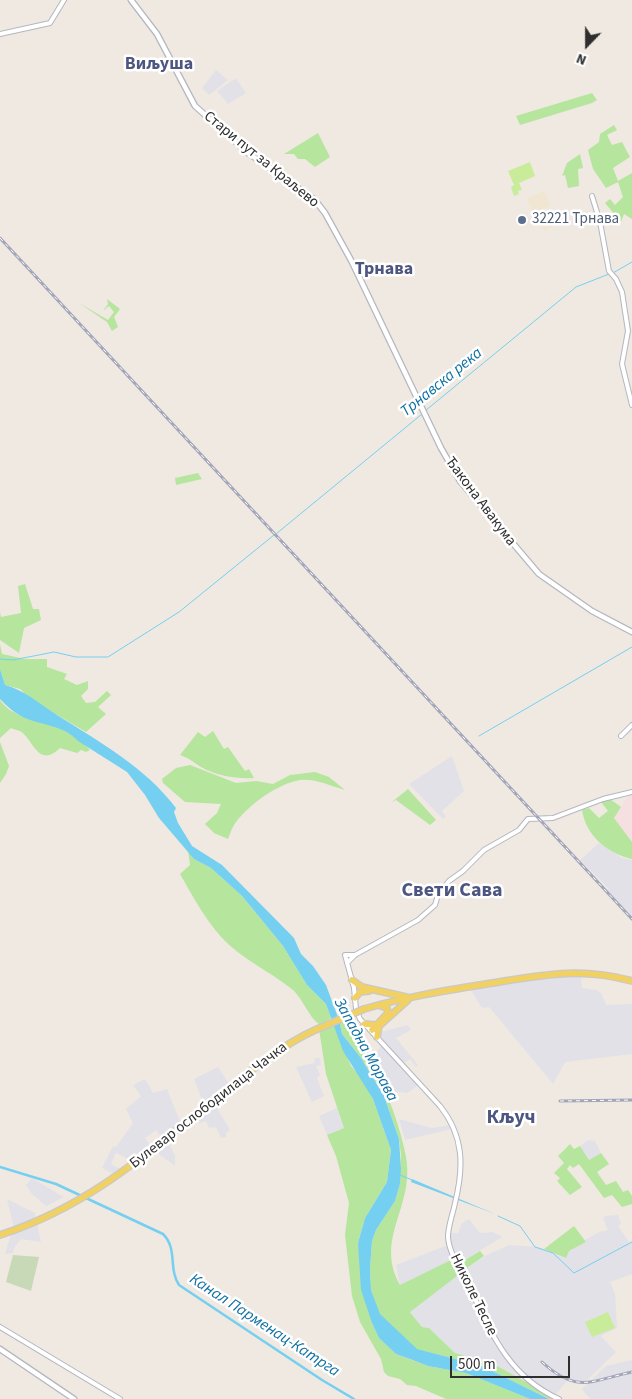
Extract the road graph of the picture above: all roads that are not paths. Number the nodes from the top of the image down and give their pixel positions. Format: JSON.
{"nodes":[{"id":1,"x":131,"y":0,"type":"edge"},
{"id":2,"x":63,"y":1,"type":"edge"},
{"id":3,"x":0,"y":34,"type":"edge"},
{"id":4,"x":592,"y":196,"type":"dead end"},
{"id":5,"x":357,"y":272,"type":"joint"},
{"id":6,"x":632,"y":405,"type":"edge"},
{"id":7,"x":632,"y":632,"type":"edge"},
{"id":8,"x":632,"y":725,"type":"edge"},
{"id":9,"x":621,"y":736,"type":"dead end"},
{"id":10,"x":632,"y":792,"type":"edge"},
{"id":11,"x":503,"y":973,"type":"dead end"},
{"id":12,"x":352,"y":980,"type":"junction"},
{"id":13,"x":632,"y":981,"type":"edge"},
{"id":14,"x":499,"y":982,"type":"junction"},
{"id":15,"x":354,"y":989,"type":"junction"},
{"id":16,"x":362,"y":989,"type":"junction"},
{"id":17,"x":355,"y":998,"type":"junction"},
{"id":18,"x":412,"y":998,"type":"junction"},
{"id":19,"x":376,"y":1006,"type":"junction"},
{"id":20,"x":362,"y":1022,"type":"joint"},
{"id":21,"x":375,"y":1028,"type":"junction"},
{"id":22,"x":378,"y":1037,"type":"joint"},
{"id":23,"x":0,"y":1235,"type":"edge"},
{"id":24,"x":0,"y":1327,"type":"edge"},
{"id":25,"x":0,"y":1349,"type":"edge"},
{"id":26,"x":74,"y":1399,"type":"edge"},
{"id":27,"x":120,"y":1399,"type":"edge"},
{"id":28,"x":559,"y":1399,"type":"edge"}],
"edges":[{"from":1,"to":5,"type":"main road","name":"Стари пут за Краљево"},
{"from":2,"to":3,"type":"street"},
{"from":4,"to":6,"type":"street"},
{"from":5,"to":7,"type":"main road","name":"Ђакона Авакума"},
{"from":8,"to":9,"type":"street"},
{"from":10,"to":12,"type":"street"},
{"from":11,"to":14,"type":"main road"},
{"from":12,"to":15,"type":"street"},
{"from":12,"to":16,"type":"main road"},
{"from":13,"to":14,"type":"main road","name":"Булевар ослободилаца Чачка"},
{"from":14,"to":18,"type":"main road","name":"Булевар ослободилаца Чачка"},
{"from":15,"to":16,"type":"main road"},
{"from":15,"to":17,"type":"street"},
{"from":16,"to":17,"type":"main road"},
{"from":16,"to":18,"type":"main road"},
{"from":16,"to":19,"type":"main road"},
{"from":17,"to":20,"type":"street"},
{"from":18,"to":19,"type":"main road","name":"Булевар ослободилаца Чачка"},
{"from":18,"to":21,"type":"main road"},
{"from":19,"to":21,"type":"main road"},
{"from":19,"to":23,"type":"main road","name":"Булевар ослободилаца Чачка","bridge":true},
{"from":20,"to":21,"type":"main road"},
{"from":21,"to":22,"type":"main road"},
{"from":22,"to":28,"type":"street","name":"Николе Тесле"},
{"from":24,"to":27,"type":"street"},
{"from":25,"to":26,"type":"main road"}]}
